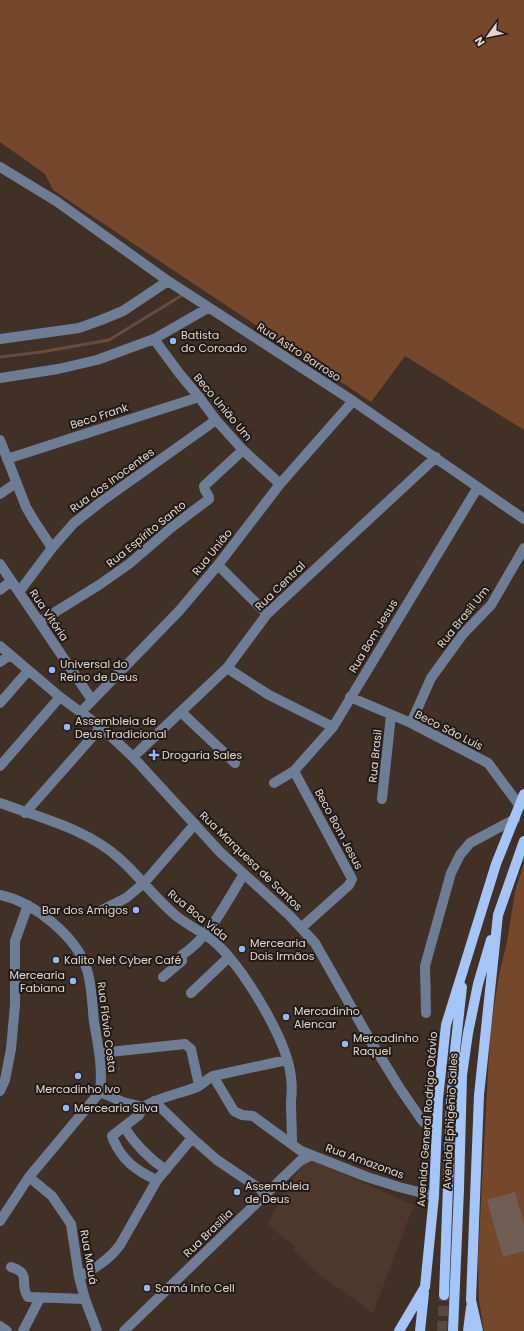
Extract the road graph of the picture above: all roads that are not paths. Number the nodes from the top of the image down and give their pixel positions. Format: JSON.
{"nodes":[{"id":1,"x":0,"y":167,"type":"edge"},
{"id":2,"x":168,"y":281,"type":"junction"},
{"id":3,"x":208,"y":308,"type":"junction"},
{"id":4,"x":0,"y":339,"type":"edge"},
{"id":5,"x":154,"y":339,"type":"junction"},
{"id":6,"x":0,"y":378,"type":"edge"},
{"id":7,"x":199,"y":397,"type":"junction"},
{"id":8,"x":353,"y":401,"type":"junction"},
{"id":9,"x":216,"y":420,"type":"junction"},
{"id":10,"x":0,"y":440,"type":"edge"},
{"id":11,"x":243,"y":450,"type":"junction"},
{"id":12,"x":436,"y":457,"type":"junction"},
{"id":13,"x":7,"y":459,"type":"junction"},
{"id":14,"x":16,"y":483,"type":"junction"},
{"id":15,"x":280,"y":484,"type":"junction"},
{"id":16,"x":478,"y":487,"type":"junction"},
{"id":17,"x":0,"y":494,"type":"edge"},
{"id":18,"x":524,"y":519,"type":"edge"},
{"id":19,"x":52,"y":548,"type":"junction"},
{"id":20,"x":524,"y":548,"type":"edge"},
{"id":21,"x":0,"y":564,"type":"edge"},
{"id":22,"x":218,"y":565,"type":"junction"},
{"id":23,"x":11,"y":581,"type":"junction"},
{"id":24,"x":0,"y":590,"type":"edge"},
{"id":25,"x":19,"y":592,"type":"junction"},
{"id":26,"x":266,"y":614,"type":"junction"},
{"id":27,"x":40,"y":622,"type":"junction"},
{"id":28,"x":0,"y":646,"type":"edge"},
{"id":29,"x":10,"y":655,"type":"junction"},
{"id":30,"x":0,"y":662,"type":"edge"},
{"id":31,"x":227,"y":668,"type":"junction"},
{"id":32,"x":28,"y":671,"type":"junction"},
{"id":33,"x":60,"y":697,"type":"junction"},
{"id":34,"x":350,"y":697,"type":"junction"},
{"id":35,"x":92,"y":700,"type":"junction"},
{"id":36,"x":0,"y":703,"type":"edge"},
{"id":37,"x":81,"y":712,"type":"junction"},
{"id":38,"x":181,"y":712,"type":"junction"},
{"id":39,"x":391,"y":715,"type":"junction"},
{"id":40,"x":411,"y":724,"type":"junction"},
{"id":41,"x":101,"y":727,"type":"junction"},
{"id":42,"x":333,"y":727,"type":"junction"},
{"id":43,"x":133,"y":757,"type":"junction"},
{"id":44,"x":235,"y":763,"type":"dead end"},
{"id":45,"x":0,"y":766,"type":"edge"},
{"id":46,"x":294,"y":771,"type":"junction"},
{"id":47,"x":274,"y":783,"type":"dead end"},
{"id":48,"x":524,"y":794,"type":"edge"},
{"id":49,"x":382,"y":799,"type":"dead end"},
{"id":50,"x":0,"y":803,"type":"edge"},
{"id":51,"x":520,"y":806,"type":"junction"},
{"id":52,"x":25,"y":813,"type":"junction"},
{"id":53,"x":515,"y":819,"type":"junction"},
{"id":54,"x":195,"y":824,"type":"junction"},
{"id":55,"x":524,"y":841,"type":"edge"},
{"id":56,"x":244,"y":874,"type":"junction"},
{"id":57,"x":144,"y":883,"type":"junction"},
{"id":58,"x":0,"y":895,"type":"edge"},
{"id":59,"x":28,"y":905,"type":"junction"},
{"id":60,"x":102,"y":910,"type":"dead end"},
{"id":61,"x":498,"y":915,"type":"junction"},
{"id":62,"x":301,"y":928,"type":"junction"},
{"id":63,"x":206,"y":935,"type":"junction"},
{"id":64,"x":229,"y":957,"type":"junction"},
{"id":65,"x":462,"y":975,"type":"junction"},
{"id":66,"x":163,"y":977,"type":"dead end"},
{"id":67,"x":191,"y":994,"type":"dead end"},
{"id":68,"x":426,"y":1013,"type":"dead end"},
{"id":69,"x":100,"y":1053,"type":"junction"},
{"id":70,"x":287,"y":1060,"type":"junction"},
{"id":71,"x":213,"y":1076,"type":"junction"},
{"id":72,"x":199,"y":1086,"type":"junction"},
{"id":73,"x":0,"y":1091,"type":"edge"},
{"id":74,"x":100,"y":1092,"type":"junction"},
{"id":75,"x":154,"y":1101,"type":"junction"},
{"id":76,"x":143,"y":1107,"type":"junction"},
{"id":77,"x":124,"y":1127,"type":"junction"},
{"id":78,"x":436,"y":1135,"type":"junction"},
{"id":79,"x":192,"y":1138,"type":"junction"},
{"id":80,"x":292,"y":1144,"type":"junction"},
{"id":81,"x":311,"y":1155,"type":"junction"},
{"id":82,"x":166,"y":1170,"type":"junction"},
{"id":83,"x":30,"y":1177,"type":"junction"},
{"id":84,"x":156,"y":1180,"type":"junction"},
{"id":85,"x":266,"y":1193,"type":"junction"},
{"id":86,"x":434,"y":1196,"type":"junction"},
{"id":87,"x":0,"y":1221,"type":"edge"},
{"id":88,"x":11,"y":1267,"type":"dead end"},
{"id":89,"x":79,"y":1277,"type":"junction"},
{"id":90,"x":425,"y":1287,"type":"junction"},
{"id":91,"x":444,"y":1295,"type":"tunnel mouth"},
{"id":92,"x":40,"y":1298,"type":"junction"},
{"id":93,"x":85,"y":1299,"type":"junction"},
{"id":94,"x":471,"y":1300,"type":"junction"},
{"id":95,"x":0,"y":1326,"type":"edge"},
{"id":96,"x":7,"y":1331,"type":"edge"},
{"id":97,"x":23,"y":1331,"type":"edge"},
{"id":98,"x":98,"y":1331,"type":"edge"},
{"id":99,"x":124,"y":1331,"type":"edge"},
{"id":100,"x":399,"y":1331,"type":"edge"},
{"id":101,"x":420,"y":1331,"type":"edge"},
{"id":102,"x":453,"y":1331,"type":"edge"},
{"id":103,"x":468,"y":1331,"type":"edge"},
{"id":104,"x":478,"y":1331,"type":"edge"}],
"edges":[{"from":1,"to":2,"type":"street","name":"Rua Astro Barroso"},
{"from":2,"to":3,"type":"street","name":"Rua Astro Barroso"},
{"from":2,"to":4,"type":"street"},
{"from":3,"to":5,"type":"street"},
{"from":3,"to":8,"type":"street","name":"Rua Astro Barroso"},
{"from":5,"to":6,"type":"street"},
{"from":5,"to":7,"type":"street","name":"Beco União Um"},
{"from":7,"to":9,"type":"street","name":"Beco União Um"},
{"from":7,"to":13,"type":"street","name":"Beco Frank"},
{"from":8,"to":12,"type":"street","name":"Rua Astro Barroso"},
{"from":8,"to":15,"type":"street","name":"Rua União"},
{"from":9,"to":11,"type":"street","name":"Beco União Um"},
{"from":9,"to":19,"type":"street","name":"Rua dos Inocentes"},
{"from":10,"to":13,"type":"street"},
{"from":11,"to":15,"type":"street","name":"Beco União Um"},
{"from":11,"to":27,"type":"street","name":"Rua Espírito Santo"},
{"from":12,"to":16,"type":"street","name":"Rua Astro Barroso"},
{"from":12,"to":26,"type":"street","name":"Rua Central"},
{"from":13,"to":14,"type":"street"},
{"from":14,"to":17,"type":"street"},
{"from":14,"to":19,"type":"street"},
{"from":15,"to":22,"type":"street","name":"Rua União"},
{"from":16,"to":18,"type":"street","name":"Rua Astro Barroso"},
{"from":16,"to":34,"type":"street","name":"Rua Bom Jesus"},
{"from":19,"to":25,"type":"street","name":"Rua dos Inocentes"},
{"from":20,"to":40,"type":"street","name":"Rua Brasil Um"},
{"from":21,"to":23,"type":"street","name":"Rua Vitória"},
{"from":22,"to":26,"type":"street"},
{"from":22,"to":35,"type":"street","name":"Rua União"},
{"from":23,"to":24,"type":"street"},
{"from":23,"to":25,"type":"street","name":"Rua Vitória"},
{"from":25,"to":27,"type":"street","name":"Rua Vitória"},
{"from":26,"to":31,"type":"street","name":"Rua Central"},
{"from":27,"to":35,"type":"street","name":"Rua Vitória"},
{"from":28,"to":29,"type":"street","name":"Rua Marquesa de Santos"},
{"from":29,"to":30,"type":"street"},
{"from":29,"to":32,"type":"street","name":"Rua Marquesa de Santos"},
{"from":31,"to":38,"type":"street","name":"Rua Central"},
{"from":31,"to":42,"type":"street"},
{"from":32,"to":33,"type":"street","name":"Rua Marquesa de Santos"},
{"from":32,"to":36,"type":"street"},
{"from":33,"to":37,"type":"street","name":"Rua Marquesa de Santos"},
{"from":33,"to":45,"type":"street"},
{"from":34,"to":39,"type":"street","name":"Beco São Luis"},
{"from":34,"to":42,"type":"street","name":"Rua Bom Jesus"},
{"from":35,"to":37,"type":"street","name":"Rua União"},
{"from":37,"to":41,"type":"street","name":"Rua Marquesa de Santos"},
{"from":38,"to":43,"type":"street","name":"Rua Central"},
{"from":38,"to":44,"type":"street"},
{"from":39,"to":40,"type":"street","name":"Beco São Luis"},
{"from":39,"to":49,"type":"street","name":"Rua Brasil"},
{"from":40,"to":51,"type":"street","name":"Beco São Luis"},
{"from":41,"to":43,"type":"street","name":"Rua Marquesa de Santos"},
{"from":41,"to":52,"type":"street"},
{"from":42,"to":46,"type":"street","name":"Rua Bom Jesus"},
{"from":43,"to":54,"type":"street","name":"Rua Marquesa de Santos"},
{"from":46,"to":47,"type":"street","name":"Rua Bom Jesus"},
{"from":46,"to":62,"type":"street","name":"Beco Bom Jesus"},
{"from":48,"to":51,"type":"main road","name":"Avenida General Rodrigo Otávio"},
{"from":50,"to":52,"type":"street","name":"Rua Boa Vida"},
{"from":51,"to":53,"type":"main road","name":"Avenida General Rodrigo Otávio"},
{"from":52,"to":57,"type":"street","name":"Rua Boa Vida"},
{"from":53,"to":65,"type":"main road","name":"Avenida General Rodrigo Otávio"},
{"from":53,"to":68,"type":"street"},
{"from":54,"to":56,"type":"street","name":"Rua Marquesa de Santos"},
{"from":54,"to":57,"type":"street"},
{"from":55,"to":61,"type":"main road"},
{"from":56,"to":62,"type":"street","name":"Rua Marquesa de Santos"},
{"from":56,"to":63,"type":"street"},
{"from":57,"to":60,"type":"street"},
{"from":57,"to":63,"type":"street","name":"Rua Boa Vida"},
{"from":58,"to":59,"type":"street","name":"Rua Flávio Costa"},
{"from":59,"to":69,"type":"street","name":"Rua Flávio Costa"},
{"from":59,"to":73,"type":"street"},
{"from":61,"to":94,"type":"main road"},
{"from":61,"to":102,"type":"main road","name":"Avenida Ephigênio Salles"},
{"from":62,"to":78,"type":"street","name":"Rua Marquesa de Santos"},
{"from":63,"to":64,"type":"street","name":"Rua Boa Vida"},
{"from":63,"to":66,"type":"street"},
{"from":64,"to":67,"type":"street"},
{"from":64,"to":70,"type":"street","name":"Rua Boa Vida"},
{"from":65,"to":78,"type":"main road","name":"Avenida General Rodrigo Otávio"},
{"from":65,"to":91,"type":"main road","name":"Avenida Ephigênio Salles"},
{"from":69,"to":72,"type":"street"},
{"from":69,"to":74,"type":"street","name":"Rua Flávio Costa"},
{"from":70,"to":71,"type":"street"},
{"from":70,"to":80,"type":"street","name":"Rua Boa Vida"},
{"from":71,"to":72,"type":"street"},
{"from":71,"to":80,"type":"street","name":"Rua Amazonas"},
{"from":72,"to":75,"type":"street"},
{"from":74,"to":76,"type":"street"},
{"from":74,"to":83,"type":"street"},
{"from":75,"to":76,"type":"street"},
{"from":75,"to":79,"type":"street"},
{"from":76,"to":77,"type":"street"},
{"from":77,"to":82,"type":"street"},
{"from":77,"to":84,"type":"street"},
{"from":78,"to":86,"type":"main road","name":"Avenida General Rodrigo Otávio"},
{"from":79,"to":82,"type":"street"},
{"from":79,"to":85,"type":"street"},
{"from":80,"to":81,"type":"street","name":"Rua Amazonas"},
{"from":81,"to":85,"type":"street","name":"Rua Brasília"},
{"from":81,"to":86,"type":"street","name":"Rua Amazonas"},
{"from":82,"to":84,"type":"street"},
{"from":83,"to":87,"type":"street"},
{"from":83,"to":89,"type":"street","name":"Rua Mauá"},
{"from":84,"to":89,"type":"street"},
{"from":85,"to":99,"type":"street","name":"Rua Brasília"},
{"from":86,"to":90,"type":"main road","name":"Avenida General Rodrigo Otávio"},
{"from":88,"to":92,"type":"street"},
{"from":89,"to":93,"type":"street","name":"Rua Mauá"},
{"from":90,"to":100,"type":"main road","name":"Avenida General Rodrigo Otávio"},
{"from":90,"to":101,"type":"main road"},
{"from":92,"to":93,"type":"street"},
{"from":92,"to":97,"type":"street"},
{"from":93,"to":98,"type":"street","name":"Rua Mauá"},
{"from":94,"to":103,"type":"main road"},
{"from":94,"to":104,"type":"main road"},
{"from":95,"to":96,"type":"street"}]}
